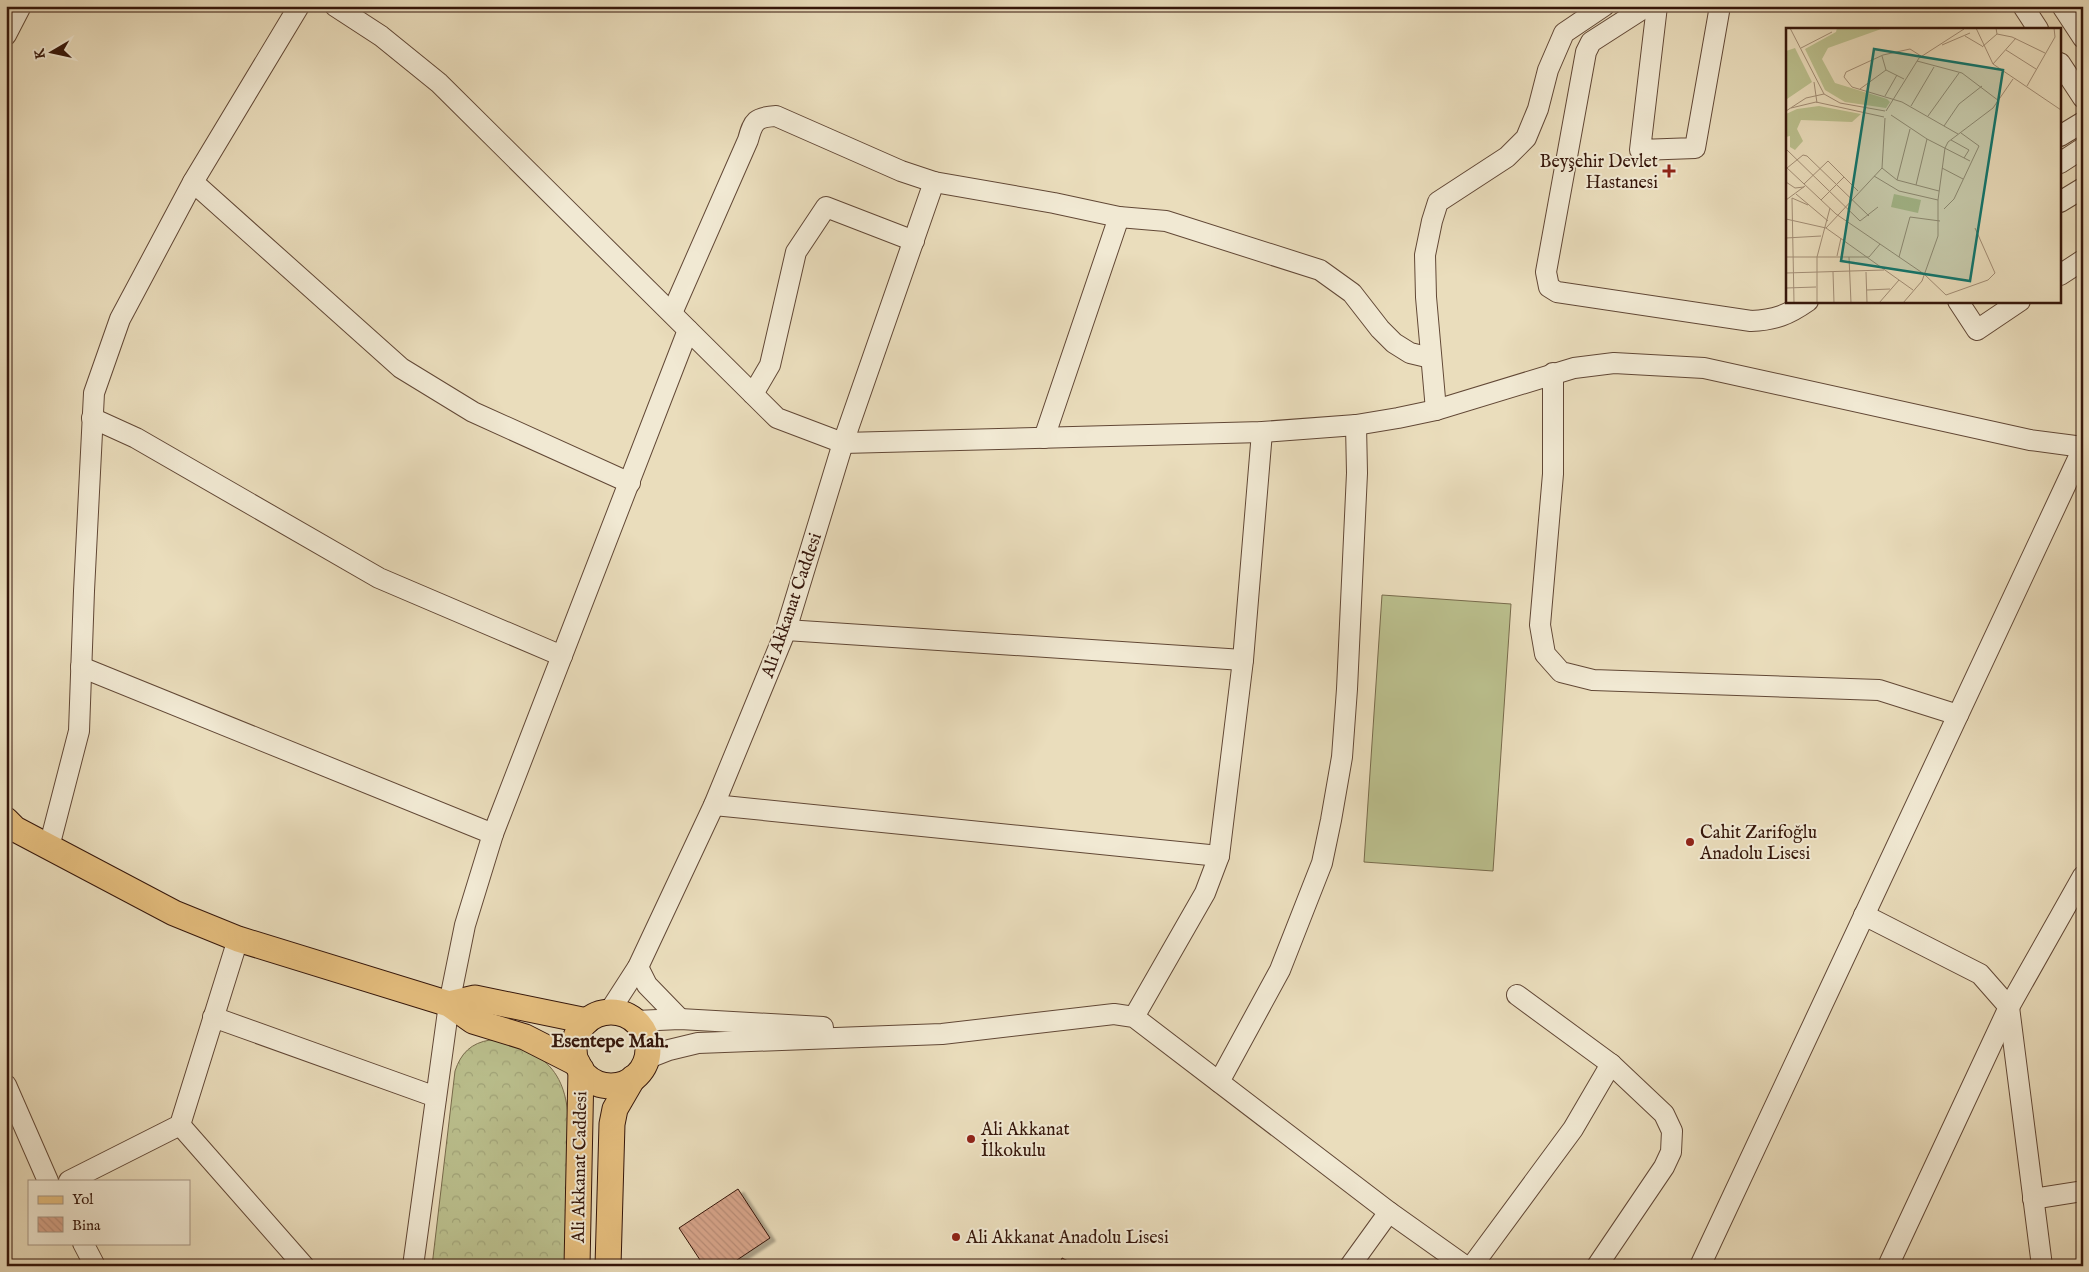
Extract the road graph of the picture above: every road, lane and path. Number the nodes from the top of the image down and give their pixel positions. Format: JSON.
{"nodes":[{"id":1,"x":21,"y":6,"type":"edge"},
{"id":2,"x":299,"y":6,"type":"edge"},
{"id":3,"x":335,"y":6,"type":"edge"},
{"id":4,"x":1604,"y":6,"type":"edge"},
{"id":5,"x":1648,"y":6,"type":"edge"},
{"id":6,"x":1657,"y":6,"type":"edge"},
{"id":7,"x":1720,"y":6,"type":"edge"},
{"id":8,"x":2023,"y":6,"type":"edge"},
{"id":9,"x":2062,"y":6,"type":"edge"},
{"id":10,"x":2037,"y":28,"type":"edge"},
{"id":11,"x":6,"y":35,"type":"edge"},
{"id":12,"x":2083,"y":38,"type":"edge"},
{"id":13,"x":2071,"y":70,"type":"edge"},
{"id":14,"x":2083,"y":98,"type":"edge"},
{"id":15,"x":2083,"y":122,"type":"edge"},
{"id":16,"x":2062,"y":135,"type":"edge"},
{"id":17,"x":2083,"y":148,"type":"edge"},
{"id":18,"x":2062,"y":162,"type":"edge"},
{"id":19,"x":193,"y":182,"type":"junction"},
{"id":20,"x":934,"y":182,"type":"junction"},
{"id":21,"x":2083,"y":188,"type":"edge"},
{"id":22,"x":2062,"y":201,"type":"edge"},
{"id":23,"x":1119,"y":216,"type":"junction"},
{"id":24,"x":914,"y":241,"type":"junction"},
{"id":25,"x":2083,"y":260,"type":"edge"},
{"id":26,"x":2062,"y":274,"type":"edge"},
{"id":27,"x":1959,"y":302,"type":"edge"},
{"id":28,"x":2019,"y":302,"type":"edge"},
{"id":29,"x":1805,"y":303,"type":"edge"},
{"id":30,"x":672,"y":314,"type":"junction"},
{"id":31,"x":688,"y":330,"type":"junction"},
{"id":32,"x":1431,"y":358,"type":"junction"},
{"id":33,"x":1553,"y":373,"type":"junction"},
{"id":34,"x":753,"y":394,"type":"junction"},
{"id":35,"x":1436,"y":410,"type":"junction"},
{"id":36,"x":92,"y":418,"type":"junction"},
{"id":37,"x":1356,"y":425,"type":"junction"},
{"id":38,"x":1262,"y":432,"type":"junction"},
{"id":39,"x":1044,"y":438,"type":"junction"},
{"id":40,"x":843,"y":443,"type":"junction"},
{"id":41,"x":2083,"y":448,"type":"edge"},
{"id":42,"x":630,"y":483,"type":"junction"},
{"id":43,"x":786,"y":630,"type":"junction"},
{"id":44,"x":562,"y":656,"type":"junction"},
{"id":45,"x":1242,"y":660,"type":"junction"},
{"id":46,"x":82,"y":666,"type":"junction"},
{"id":47,"x":1958,"y":715,"type":"junction"},
{"id":48,"x":714,"y":805,"type":"junction"},
{"id":49,"x":6,"y":820,"type":"edge"},
{"id":50,"x":493,"y":834,"type":"junction"},
{"id":51,"x":49,"y":847,"type":"junction"},
{"id":52,"x":1219,"y":856,"type":"junction"},
{"id":53,"x":2083,"y":876,"type":"edge"},
{"id":54,"x":1864,"y":915,"type":"junction"},
{"id":55,"x":238,"y":939,"type":"junction"},
{"id":56,"x":638,"y":967,"type":"junction"},
{"id":57,"x":1517,"y":996,"type":"dead end"},
{"id":58,"x":449,"y":1004,"type":"junction"},
{"id":59,"x":2010,"y":1007,"type":"junction"},
{"id":60,"x":598,"y":1016,"type":"junction"},
{"id":61,"x":214,"y":1017,"type":"junction"},
{"id":62,"x":1134,"y":1017,"type":"junction"},
{"id":63,"x":680,"y":1019,"type":"junction"},
{"id":64,"x":636,"y":1021,"type":"junction"},
{"id":65,"x":942,"y":1034,"type":"junction"},
{"id":66,"x":1611,"y":1064,"type":"junction"},
{"id":67,"x":579,"y":1066,"type":"junction"},
{"id":68,"x":640,"y":1069,"type":"junction"},
{"id":69,"x":1219,"y":1082,"type":"junction"},
{"id":70,"x":6,"y":1085,"type":"edge"},
{"id":71,"x":436,"y":1097,"type":"junction"},
{"id":72,"x":180,"y":1125,"type":"junction"},
{"id":73,"x":48,"y":1180,"type":"edge"},
{"id":74,"x":71,"y":1180,"type":"edge"},
{"id":75,"x":2083,"y":1191,"type":"edge"},
{"id":76,"x":2033,"y":1200,"type":"junction"},
{"id":77,"x":1389,"y":1212,"type":"junction"},
{"id":78,"x":84,"y":1244,"type":"edge"},
{"id":79,"x":95,"y":1266,"type":"edge"},
{"id":80,"x":304,"y":1266,"type":"edge"},
{"id":81,"x":413,"y":1266,"type":"edge"},
{"id":82,"x":577,"y":1266,"type":"edge"},
{"id":83,"x":608,"y":1266,"type":"edge"},
{"id":84,"x":1350,"y":1266,"type":"edge"},
{"id":85,"x":1465,"y":1266,"type":"edge"},
{"id":86,"x":1472,"y":1266,"type":"edge"},
{"id":87,"x":1597,"y":1266,"type":"edge"},
{"id":88,"x":1700,"y":1266,"type":"edge"},
{"id":89,"x":1888,"y":1266,"type":"edge"},
{"id":90,"x":2042,"y":1266,"type":"edge"}],
"edges":[{"from":1,"to":11,"type":"street"},
{"from":2,"to":19,"type":"street"},
{"from":3,"to":30,"type":"street"},
{"from":4,"to":32,"type":"street"},
{"from":5,"to":29,"type":"street"},
{"from":6,"to":7,"type":"street"},
{"from":8,"to":10,"type":"street"},
{"from":9,"to":12,"type":"street"},
{"from":13,"to":14,"type":"street"},
{"from":15,"to":16,"type":"street"},
{"from":17,"to":18,"type":"street"},
{"from":19,"to":36,"type":"street"},
{"from":19,"to":42,"type":"street"},
{"from":20,"to":23,"type":"street"},
{"from":20,"to":24,"type":"street","name":"Ali Akkanat Caddesi"},
{"from":20,"to":30,"type":"street"},
{"from":21,"to":22,"type":"street"},
{"from":23,"to":32,"type":"street"},
{"from":23,"to":39,"type":"street"},
{"from":24,"to":34,"type":"street"},
{"from":24,"to":40,"type":"street","name":"Ali Akkanat Caddesi"},
{"from":25,"to":26,"type":"street"},
{"from":27,"to":28,"type":"street"},
{"from":30,"to":31,"type":"street"},
{"from":31,"to":34,"type":"street"},
{"from":31,"to":42,"type":"street"},
{"from":32,"to":35,"type":"street"},
{"from":33,"to":35,"type":"street"},
{"from":33,"to":41,"type":"street"},
{"from":33,"to":47,"type":"street"},
{"from":34,"to":40,"type":"street"},
{"from":35,"to":37,"type":"street"},
{"from":36,"to":44,"type":"street"},
{"from":36,"to":46,"type":"street"},
{"from":37,"to":38,"type":"street"},
{"from":37,"to":69,"type":"street"},
{"from":38,"to":39,"type":"street"},
{"from":38,"to":45,"type":"street"},
{"from":39,"to":40,"type":"street"},
{"from":40,"to":43,"type":"street","name":"Ali Akkanat Caddesi"},
{"from":41,"to":47,"type":"street"},
{"from":42,"to":44,"type":"street"},
{"from":43,"to":45,"type":"street"},
{"from":43,"to":48,"type":"street","name":"Ali Akkanat Caddesi"},
{"from":44,"to":50,"type":"street"},
{"from":45,"to":52,"type":"street"},
{"from":46,"to":50,"type":"street"},
{"from":46,"to":51,"type":"street"},
{"from":47,"to":54,"type":"street"},
{"from":48,"to":52,"type":"street"},
{"from":48,"to":56,"type":"street","name":"Ali Akkanat Caddesi"},
{"from":49,"to":51,"type":"main road"},
{"from":50,"to":58,"type":"street"},
{"from":51,"to":55,"type":"main road"},
{"from":52,"to":62,"type":"street"},
{"from":53,"to":59,"type":"street"},
{"from":54,"to":59,"type":"street"},
{"from":54,"to":88,"type":"street"},
{"from":55,"to":58,"type":"main road"},
{"from":55,"to":61,"type":"street"},
{"from":56,"to":60,"type":"street","name":"Ali Akkanat Caddesi"},
{"from":56,"to":63,"type":"street"},
{"from":57,"to":66,"type":"street"},
{"from":58,"to":60,"type":"main road"},
{"from":58,"to":67,"type":"main road"},
{"from":58,"to":71,"type":"street"},
{"from":59,"to":76,"type":"street"},
{"from":59,"to":89,"type":"street"},
{"from":60,"to":64,"type":"main road"},
{"from":60,"to":67,"type":"main road"},
{"from":61,"to":71,"type":"street"},
{"from":61,"to":72,"type":"street"},
{"from":62,"to":65,"type":"street"},
{"from":62,"to":69,"type":"street"},
{"from":63,"to":64,"type":"street"},
{"from":63,"to":65,"type":"street"},
{"from":64,"to":68,"type":"main road"},
{"from":65,"to":68,"type":"street"},
{"from":66,"to":86,"type":"street"},
{"from":66,"to":87,"type":"street"},
{"from":67,"to":68,"type":"main road"},
{"from":67,"to":82,"type":"main road","name":"Ali Akkanat Caddesi"},
{"from":68,"to":83,"type":"main road","name":"Ali Akkanat Caddesi"},
{"from":69,"to":77,"type":"street"},
{"from":70,"to":73,"type":"street"},
{"from":71,"to":81,"type":"street"},
{"from":72,"to":74,"type":"street"},
{"from":72,"to":80,"type":"street"},
{"from":75,"to":76,"type":"street"},
{"from":76,"to":90,"type":"street"},
{"from":77,"to":84,"type":"street"},
{"from":77,"to":85,"type":"street"},
{"from":78,"to":79,"type":"street"}]}
